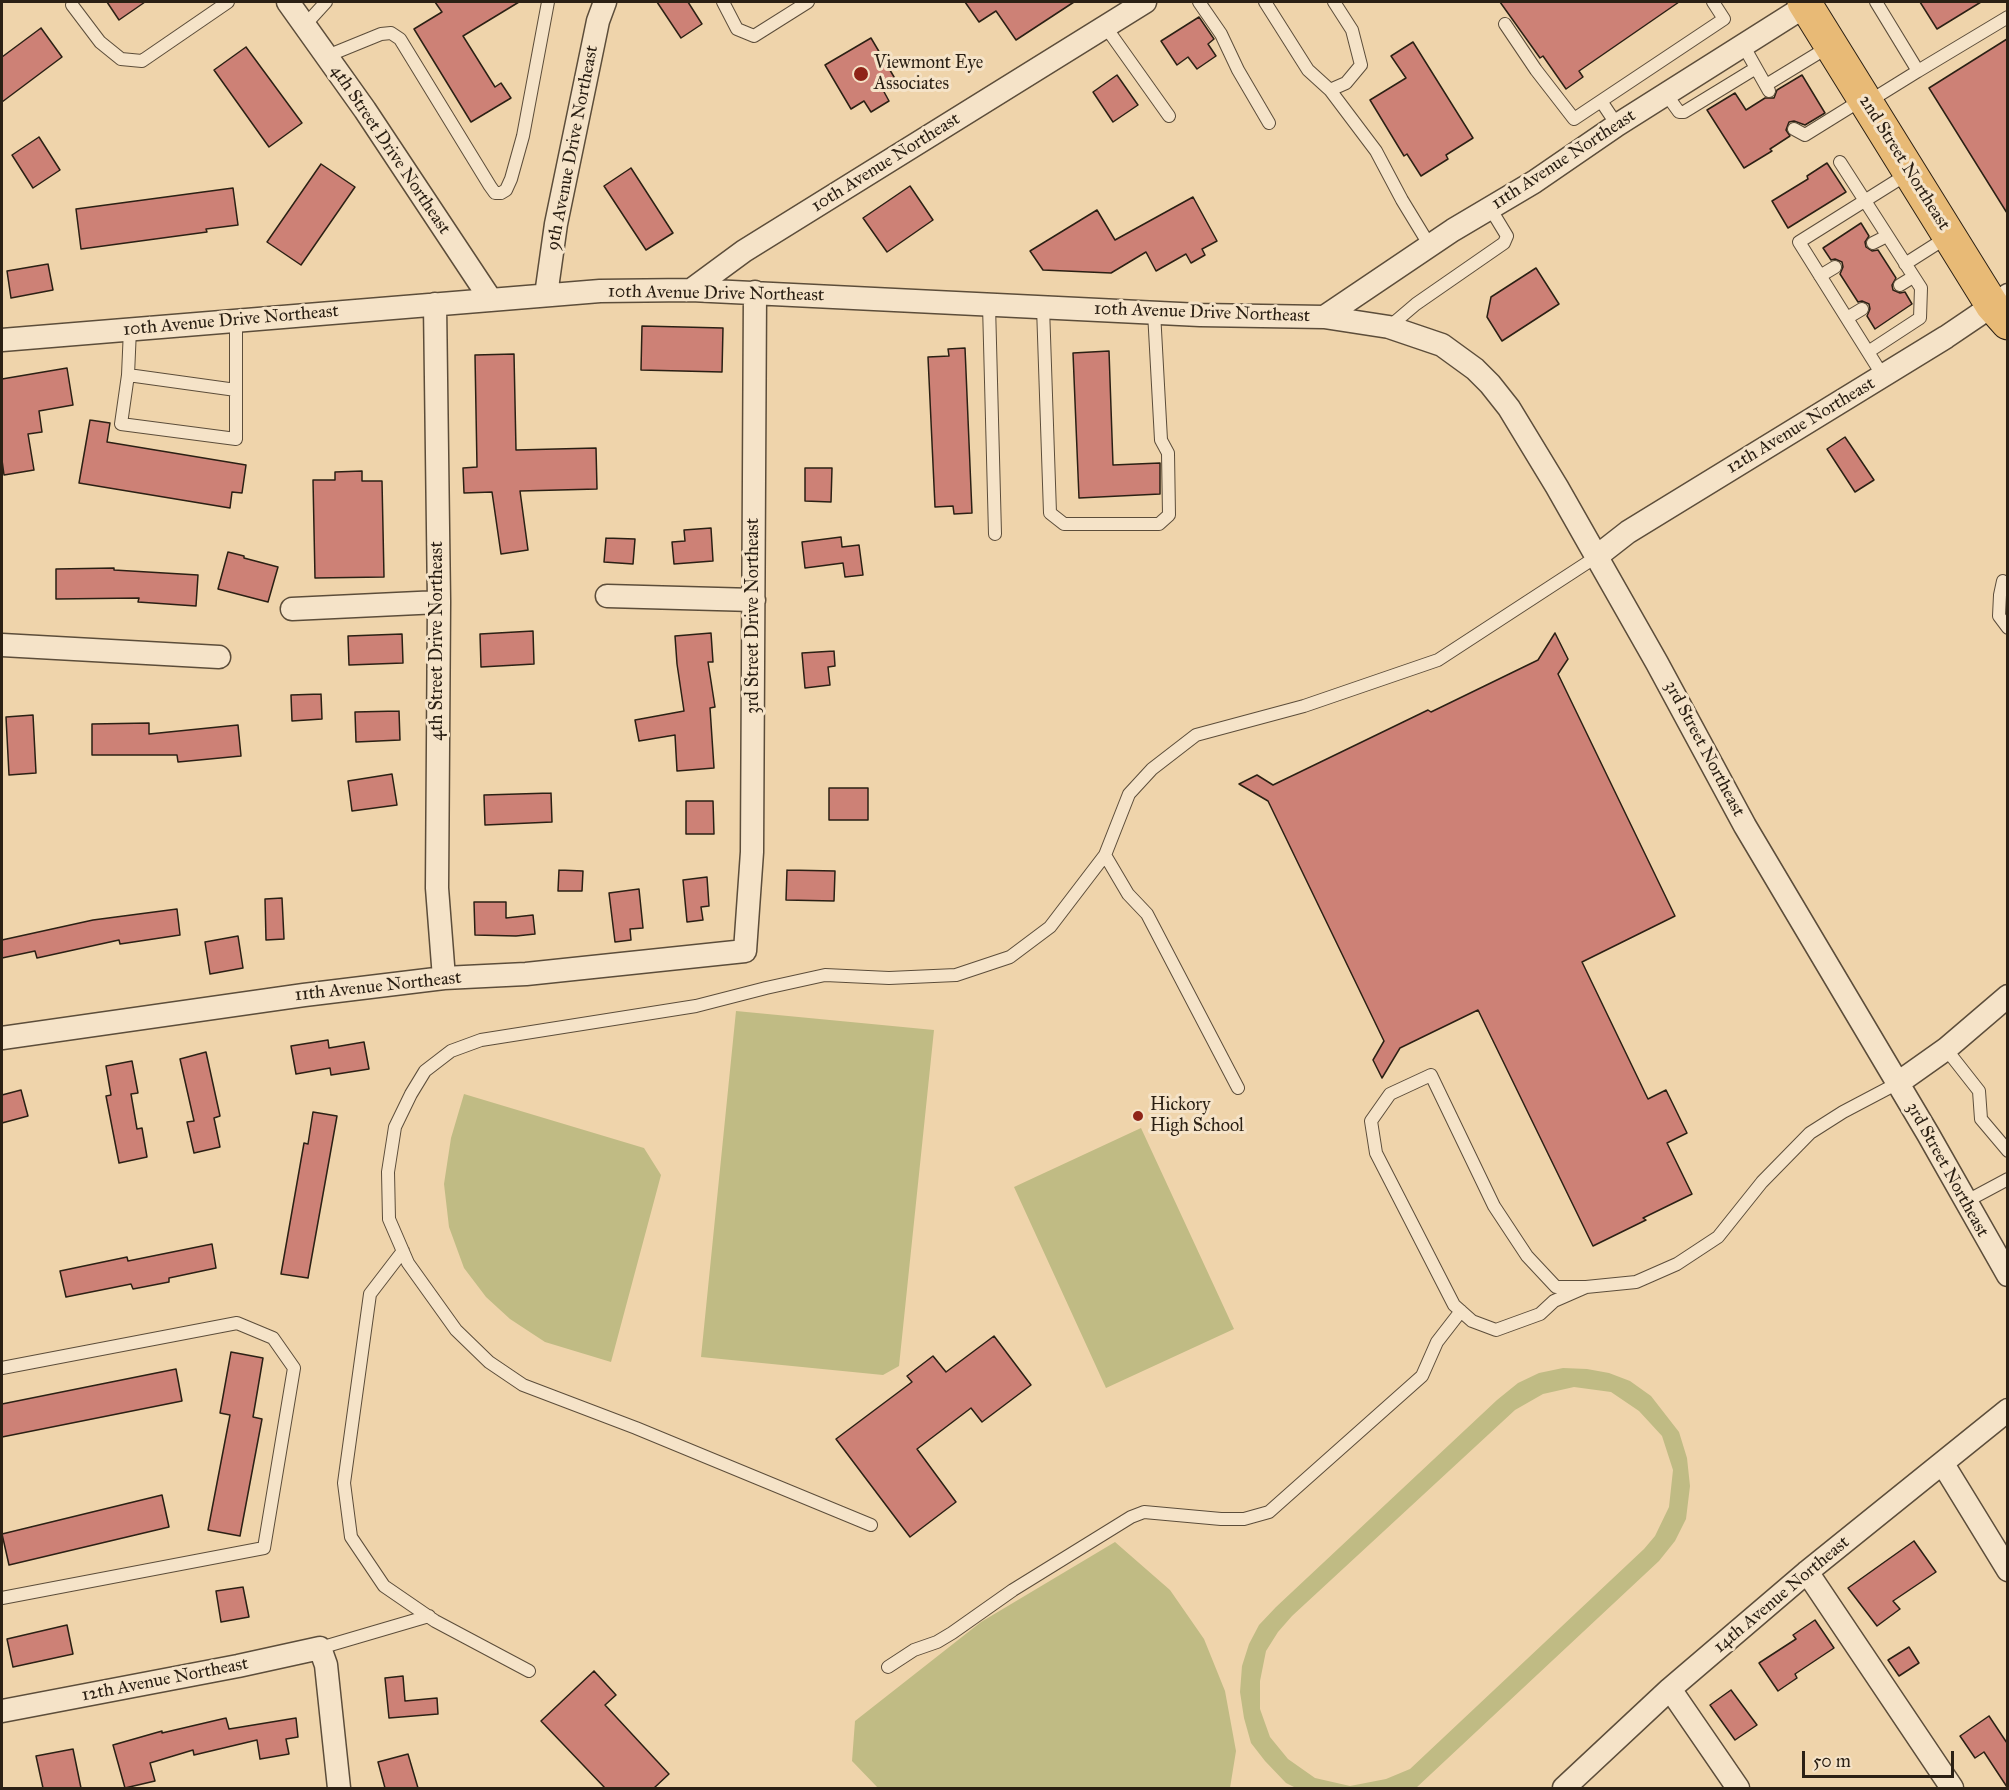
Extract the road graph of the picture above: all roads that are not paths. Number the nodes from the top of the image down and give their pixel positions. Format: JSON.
{"nodes":[{"id":1,"x":228,"y":2,"type":"edge"},
{"id":2,"x":288,"y":2,"type":"edge"},
{"id":3,"x":326,"y":2,"type":"edge"},
{"id":4,"x":548,"y":2,"type":"edge"},
{"id":5,"x":605,"y":2,"type":"edge"},
{"id":6,"x":723,"y":2,"type":"edge"},
{"id":7,"x":808,"y":2,"type":"edge"},
{"id":8,"x":1145,"y":2,"type":"edge"},
{"id":9,"x":1199,"y":2,"type":"edge"},
{"id":10,"x":1265,"y":2,"type":"edge"},
{"id":11,"x":1334,"y":2,"type":"edge"},
{"id":12,"x":1713,"y":2,"type":"edge"},
{"id":13,"x":1876,"y":2,"type":"edge"},
{"id":14,"x":1806,"y":3,"type":"edge"},
{"id":15,"x":72,"y":5,"type":"dead end"},
{"id":16,"x":2007,"y":17,"type":"edge"},
{"id":17,"x":1505,"y":24,"type":"dead end"},
{"id":18,"x":305,"y":25,"type":"junction"},
{"id":19,"x":1105,"y":26,"type":"junction"},
{"id":20,"x":1743,"y":45,"type":"junction"},
{"id":21,"x":1831,"y":45,"type":"junction"},
{"id":22,"x":327,"y":56,"type":"junction"},
{"id":23,"x":1756,"y":68,"type":"junction"},
{"id":24,"x":1918,"y":71,"type":"junction"},
{"id":25,"x":1330,"y":90,"type":"junction"},
{"id":26,"x":1666,"y":94,"type":"junction"},
{"id":27,"x":1865,"y":100,"type":"junction"},
{"id":28,"x":1601,"y":101,"type":"junction"},
{"id":29,"x":1169,"y":116,"type":"dead end"},
{"id":30,"x":1269,"y":123,"type":"dead end"},
{"id":31,"x":1617,"y":125,"type":"junction"},
{"id":32,"x":1794,"y":129,"type":"dead end"},
{"id":33,"x":1840,"y":162,"type":"dead end"},
{"id":34,"x":1910,"y":172,"type":"junction"},
{"id":35,"x":1864,"y":200,"type":"junction"},
{"id":36,"x":1490,"y":208,"type":"junction"},
{"id":37,"x":1887,"y":236,"type":"junction"},
{"id":38,"x":1949,"y":236,"type":"junction"},
{"id":39,"x":1874,"y":243,"type":"dead end"},
{"id":40,"x":1430,"y":246,"type":"junction"},
{"id":41,"x":1905,"y":264,"type":"junction"},
{"id":42,"x":1835,"y":267,"type":"dead end"},
{"id":43,"x":1820,"y":276,"type":"junction"},
{"id":44,"x":1913,"y":277,"type":"junction"},
{"id":45,"x":1900,"y":285,"type":"dead end"},
{"id":46,"x":691,"y":290,"type":"junction"},
{"id":47,"x":754,"y":292,"type":"junction"},
{"id":48,"x":546,"y":295,"type":"junction"},
{"id":49,"x":491,"y":300,"type":"junction"},
{"id":50,"x":435,"y":304,"type":"junction"},
{"id":51,"x":988,"y":305,"type":"junction"},
{"id":52,"x":1043,"y":307,"type":"junction"},
{"id":53,"x":2002,"y":308,"type":"edge"},
{"id":54,"x":1862,"y":309,"type":"dead end"},
{"id":55,"x":1154,"y":312,"type":"junction"},
{"id":56,"x":1324,"y":317,"type":"junction"},
{"id":57,"x":1847,"y":318,"type":"junction"},
{"id":58,"x":236,"y":320,"type":"junction"},
{"id":59,"x":1389,"y":327,"type":"junction"},
{"id":60,"x":129,"y":329,"type":"junction"},
{"id":61,"x":2,"y":340,"type":"edge"},
{"id":62,"x":1868,"y":352,"type":"junction"},
{"id":63,"x":128,"y":375,"type":"junction"},
{"id":64,"x":1883,"y":376,"type":"junction"},
{"id":65,"x":236,"y":390,"type":"junction"},
{"id":66,"x":994,"y":534,"type":"dead end"},
{"id":67,"x":1596,"y":557,"type":"junction"},
{"id":68,"x":2003,"y":581,"type":"dead end"},
{"id":69,"x":607,"y":596,"type":"dead end"},
{"id":70,"x":754,"y":600,"type":"junction"},
{"id":71,"x":439,"y":602,"type":"junction"},
{"id":72,"x":292,"y":609,"type":"dead end"},
{"id":73,"x":2007,"y":628,"type":"edge"},
{"id":74,"x":2,"y":645,"type":"edge"},
{"id":75,"x":219,"y":657,"type":"dead end"},
{"id":76,"x":1105,"y":855,"type":"junction"},
{"id":77,"x":746,"y":940,"type":"joint"},
{"id":78,"x":444,"y":978,"type":"junction"},
{"id":79,"x":2007,"y":996,"type":"edge"},
{"id":80,"x":2,"y":1038,"type":"edge"},
{"id":81,"x":1946,"y":1049,"type":"junction"},
{"id":82,"x":1898,"y":1083,"type":"junction"},
{"id":83,"x":1238,"y":1088,"type":"dead end"},
{"id":84,"x":2007,"y":1151,"type":"edge"},
{"id":85,"x":2007,"y":1179,"type":"edge"},
{"id":86,"x":1965,"y":1202,"type":"junction"},
{"id":87,"x":403,"y":1251,"type":"junction"},
{"id":88,"x":2007,"y":1275,"type":"edge"},
{"id":89,"x":1586,"y":1287,"type":"junction"},
{"id":90,"x":1461,"y":1311,"type":"junction"},
{"id":91,"x":2,"y":1368,"type":"edge"},
{"id":92,"x":2007,"y":1410,"type":"edge"},
{"id":93,"x":1943,"y":1464,"type":"junction"},
{"id":94,"x":871,"y":1525,"type":"dead end"},
{"id":95,"x":2007,"y":1570,"type":"edge"},
{"id":96,"x":1807,"y":1572,"type":"junction"},
{"id":97,"x":2,"y":1598,"type":"edge"},
{"id":98,"x":429,"y":1616,"type":"junction"},
{"id":99,"x":321,"y":1652,"type":"junction"},
{"id":100,"x":888,"y":1667,"type":"dead end"},
{"id":101,"x":529,"y":1671,"type":"dead end"},
{"id":102,"x":1670,"y":1689,"type":"junction"},
{"id":103,"x":2,"y":1711,"type":"edge"},
{"id":104,"x":339,"y":1788,"type":"edge"},
{"id":105,"x":1564,"y":1788,"type":"edge"},
{"id":106,"x":1738,"y":1788,"type":"edge"},
{"id":107,"x":1952,"y":1788,"type":"edge"}],
"edges":[{"from":1,"to":15,"type":"lane"},
{"from":2,"to":18,"type":"street","name":"4th Street Drive Northeast"},
{"from":3,"to":18,"type":"lane"},
{"from":4,"to":22,"type":"lane"},
{"from":5,"to":48,"type":"street","name":"9th Avenue Drive Northeast"},
{"from":6,"to":7,"type":"lane"},
{"from":8,"to":19,"type":"street","name":"10th Avenue Northeast"},
{"from":9,"to":30,"type":"lane"},
{"from":10,"to":25,"type":"lane"},
{"from":11,"to":25,"type":"lane"},
{"from":12,"to":28,"type":"lane"},
{"from":13,"to":24,"type":"lane"},
{"from":14,"to":20,"type":"street","name":"11th Avenue Northeast"},
{"from":14,"to":21,"type":"main road","name":"2nd Street Northeast"},
{"from":16,"to":24,"type":"lane"},
{"from":17,"to":28,"type":"lane"},
{"from":18,"to":22,"type":"street","name":"4th Street Drive Northeast"},
{"from":19,"to":29,"type":"lane"},
{"from":19,"to":46,"type":"street","name":"10th Avenue Northeast"},
{"from":20,"to":23,"type":"lane"},
{"from":20,"to":26,"type":"street","name":"11th Avenue Northeast"},
{"from":21,"to":23,"type":"lane"},
{"from":21,"to":27,"type":"main road","name":"2nd Street Northeast"},
{"from":22,"to":49,"type":"street","name":"4th Street Drive Northeast"},
{"from":23,"to":26,"type":"lane"},
{"from":24,"to":27,"type":"lane"},
{"from":25,"to":40,"type":"lane"},
{"from":26,"to":31,"type":"street","name":"11th Avenue Northeast"},
{"from":27,"to":32,"type":"lane"},
{"from":27,"to":34,"type":"main road","name":"2nd Street Northeast"},
{"from":28,"to":31,"type":"lane"},
{"from":31,"to":36,"type":"street","name":"11th Avenue Northeast"},
{"from":33,"to":35,"type":"lane"},
{"from":34,"to":35,"type":"lane"},
{"from":34,"to":38,"type":"main road","name":"2nd Street Northeast"},
{"from":35,"to":37,"type":"lane"},
{"from":35,"to":43,"type":"lane"},
{"from":36,"to":40,"type":"street","name":"11th Avenue Northeast"},
{"from":36,"to":59,"type":"lane"},
{"from":37,"to":39,"type":"lane"},
{"from":37,"to":41,"type":"lane"},
{"from":38,"to":41,"type":"lane"},
{"from":38,"to":53,"type":"main road","name":"2nd Street Northeast"},
{"from":40,"to":56,"type":"street","name":"11th Avenue Northeast"},
{"from":41,"to":44,"type":"lane"},
{"from":42,"to":43,"type":"lane"},
{"from":43,"to":57,"type":"lane"},
{"from":44,"to":45,"type":"lane"},
{"from":44,"to":62,"type":"lane"},
{"from":46,"to":47,"type":"street","name":"10th Avenue Drive Northeast"},
{"from":46,"to":48,"type":"street","name":"10th Avenue Drive Northeast"},
{"from":47,"to":51,"type":"street","name":"10th Avenue Drive Northeast"},
{"from":47,"to":70,"type":"street","name":"3rd Street Drive Northeast"},
{"from":48,"to":49,"type":"street","name":"10th Avenue Drive Northeast"},
{"from":49,"to":50,"type":"street","name":"10th Avenue Drive Northeast"},
{"from":50,"to":58,"type":"street","name":"10th Avenue Drive Northeast"},
{"from":50,"to":71,"type":"street","name":"4th Street Drive Northeast"},
{"from":51,"to":52,"type":"street","name":"10th Avenue Drive Northeast"},
{"from":51,"to":66,"type":"lane"},
{"from":52,"to":55,"type":"street","name":"10th Avenue Drive Northeast"},
{"from":52,"to":55,"type":"lane"},
{"from":53,"to":64,"type":"street","name":"12th Avenue Northeast"},
{"from":54,"to":57,"type":"lane"},
{"from":55,"to":56,"type":"street","name":"10th Avenue Drive Northeast"},
{"from":56,"to":59,"type":"street","name":"3rd Street Northeast"},
{"from":57,"to":62,"type":"lane"},
{"from":58,"to":60,"type":"street","name":"10th Avenue Drive Northeast"},
{"from":58,"to":65,"type":"lane"},
{"from":59,"to":67,"type":"street","name":"3rd Street Northeast"},
{"from":60,"to":61,"type":"street","name":"10th Avenue Drive Northeast"},
{"from":60,"to":63,"type":"lane"},
{"from":62,"to":64,"type":"lane"},
{"from":63,"to":65,"type":"lane"},
{"from":63,"to":65,"type":"lane"},
{"from":64,"to":67,"type":"street","name":"12th Avenue Northeast"},
{"from":67,"to":76,"type":"lane"},
{"from":67,"to":82,"type":"street","name":"3rd Street Northeast"},
{"from":68,"to":73,"type":"lane"},
{"from":69,"to":70,"type":"street"},
{"from":70,"to":77,"type":"street","name":"3rd Street Drive Northeast"},
{"from":71,"to":72,"type":"street"},
{"from":71,"to":78,"type":"street","name":"4th Street Drive Northeast"},
{"from":74,"to":75,"type":"street"},
{"from":76,"to":83,"type":"lane"},
{"from":76,"to":87,"type":"lane"},
{"from":77,"to":78,"type":"street","name":"11th Avenue Northeast"},
{"from":78,"to":80,"type":"street","name":"11th Avenue Northeast"},
{"from":79,"to":81,"type":"street"},
{"from":81,"to":82,"type":"street"},
{"from":81,"to":84,"type":"lane"},
{"from":82,"to":86,"type":"street","name":"3rd Street Northeast"},
{"from":82,"to":89,"type":"lane"},
{"from":85,"to":86,"type":"lane"},
{"from":86,"to":88,"type":"street","name":"3rd Street Northeast"},
{"from":87,"to":94,"type":"lane"},
{"from":87,"to":98,"type":"lane"},
{"from":89,"to":90,"type":"lane"},
{"from":89,"to":90,"type":"lane"},
{"from":90,"to":100,"type":"lane"},
{"from":91,"to":97,"type":"lane"},
{"from":92,"to":93,"type":"street","name":"14th Avenue Northeast"},
{"from":93,"to":95,"type":"street"},
{"from":93,"to":96,"type":"street","name":"14th Avenue Northeast"},
{"from":96,"to":102,"type":"street","name":"14th Avenue Northeast"},
{"from":96,"to":107,"type":"street"},
{"from":98,"to":99,"type":"lane"},
{"from":98,"to":101,"type":"lane"},
{"from":99,"to":103,"type":"street","name":"12th Avenue Northeast"},
{"from":99,"to":104,"type":"street"},
{"from":102,"to":105,"type":"street","name":"14th Avenue Northeast"},
{"from":102,"to":106,"type":"street"}]}
